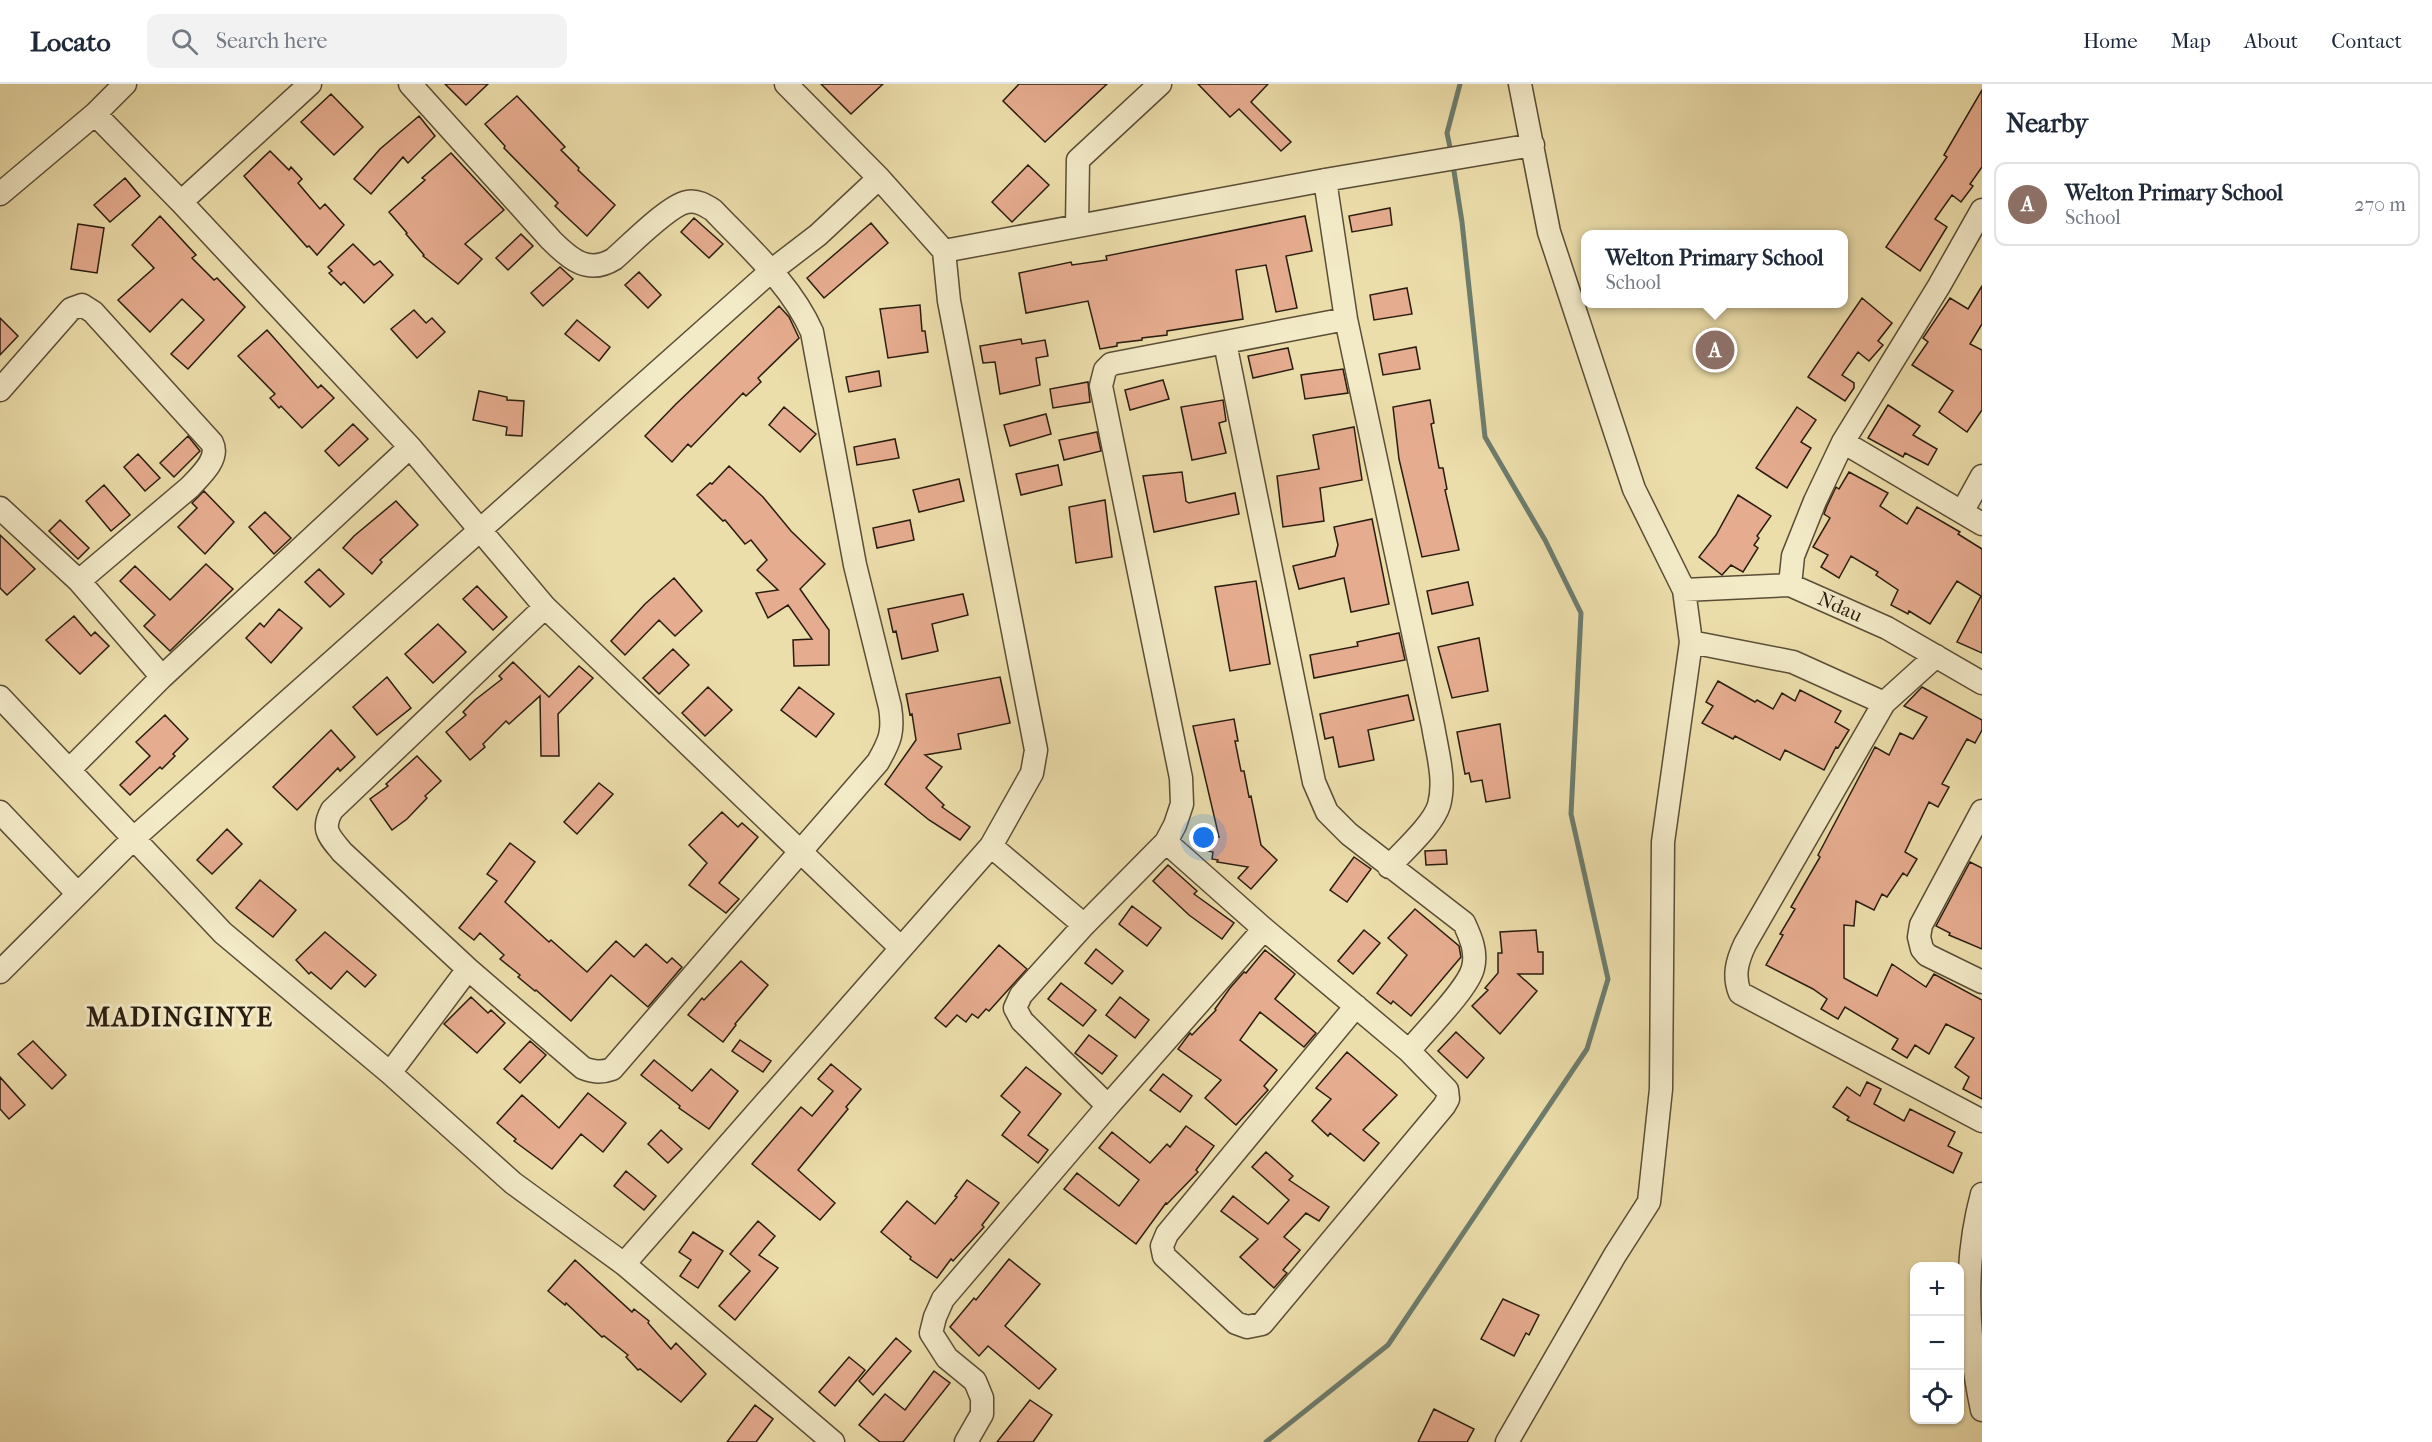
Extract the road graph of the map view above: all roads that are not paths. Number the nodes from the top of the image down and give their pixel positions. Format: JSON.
{"nodes":[{"id":1,"x":125,"y":84,"type":"edge"},
{"id":2,"x":310,"y":84,"type":"edge"},
{"id":3,"x":410,"y":84,"type":"edge"},
{"id":4,"x":786,"y":84,"type":"edge"},
{"id":5,"x":1160,"y":84,"type":"edge"},
{"id":6,"x":1520,"y":84,"type":"edge"},
{"id":7,"x":95,"y":114,"type":"junction"},
{"id":8,"x":1533,"y":145,"type":"junction"},
{"id":9,"x":879,"y":178,"type":"junction"},
{"id":10,"x":1325,"y":180,"type":"junction"},
{"id":11,"x":0,"y":194,"type":"edge"},
{"id":12,"x":181,"y":202,"type":"junction"},
{"id":13,"x":1982,"y":210,"type":"edge"},
{"id":14,"x":1077,"y":226,"type":"junction"},
{"id":15,"x":944,"y":251,"type":"junction"},
{"id":16,"x":771,"y":271,"type":"junction"},
{"id":17,"x":1346,"y":319,"type":"junction"},
{"id":18,"x":1225,"y":343,"type":"junction"},
{"id":19,"x":0,"y":390,"type":"edge"},
{"id":20,"x":1843,"y":442,"type":"junction"},
{"id":21,"x":410,"y":447,"type":"junction"},
{"id":22,"x":1982,"y":476,"type":"edge"},
{"id":23,"x":0,"y":508,"type":"edge"},
{"id":24,"x":1962,"y":512,"type":"junction"},
{"id":25,"x":1982,"y":524,"type":"edge"},
{"id":26,"x":481,"y":529,"type":"junction"},
{"id":27,"x":79,"y":581,"type":"junction"},
{"id":28,"x":1790,"y":585,"type":"junction"},
{"id":29,"x":1684,"y":590,"type":"junction"},
{"id":30,"x":545,"y":607,"type":"junction"},
{"id":31,"x":1691,"y":642,"type":"junction"},
{"id":32,"x":1936,"y":656,"type":"junction"},
{"id":33,"x":162,"y":676,"type":"junction"},
{"id":34,"x":1982,"y":683,"type":"edge"},
{"id":35,"x":0,"y":697,"type":"edge"},
{"id":36,"x":1884,"y":703,"type":"junction"},
{"id":37,"x":69,"y":770,"type":"junction"},
{"id":38,"x":0,"y":812,"type":"edge"},
{"id":39,"x":1980,"y":822,"type":"edge"},
{"id":40,"x":134,"y":838,"type":"junction"},
{"id":41,"x":1166,"y":842,"type":"junction"},
{"id":42,"x":990,"y":846,"type":"junction"},
{"id":43,"x":800,"y":853,"type":"junction"},
{"id":44,"x":1389,"y":867,"type":"junction"},
{"id":45,"x":78,"y":894,"type":"junction"},
{"id":46,"x":1084,"y":925,"type":"junction"},
{"id":47,"x":1264,"y":929,"type":"junction"},
{"id":48,"x":900,"y":947,"type":"junction"},
{"id":49,"x":468,"y":969,"type":"junction"},
{"id":50,"x":0,"y":972,"type":"edge"},
{"id":51,"x":1982,"y":982,"type":"edge"},
{"id":52,"x":1356,"y":1006,"type":"junction"},
{"id":53,"x":1409,"y":1051,"type":"junction"},
{"id":54,"x":390,"y":1073,"type":"junction"},
{"id":55,"x":1108,"y":1106,"type":"junction"},
{"id":56,"x":1982,"y":1121,"type":"edge"},
{"id":57,"x":1982,"y":1194,"type":"edge"},
{"id":58,"x":624,"y":1264,"type":"junction"},
{"id":59,"x":1982,"y":1410,"type":"edge"},
{"id":60,"x":833,"y":1442,"type":"edge"},
{"id":61,"x":966,"y":1442,"type":"edge"},
{"id":62,"x":1507,"y":1442,"type":"edge"}],
"edges":[{"from":1,"to":7,"type":"street"},
{"from":2,"to":12,"type":"street"},
{"from":3,"to":16,"type":"street"},
{"from":4,"to":9,"type":"street"},
{"from":5,"to":14,"type":"street"},
{"from":6,"to":8,"type":"street"},
{"from":7,"to":11,"type":"street"},
{"from":7,"to":12,"type":"street"},
{"from":8,"to":10,"type":"street"},
{"from":8,"to":29,"type":"street"},
{"from":9,"to":15,"type":"street"},
{"from":9,"to":16,"type":"street"},
{"from":10,"to":14,"type":"street"},
{"from":10,"to":17,"type":"street"},
{"from":12,"to":21,"type":"street"},
{"from":13,"to":20,"type":"street"},
{"from":14,"to":15,"type":"street"},
{"from":15,"to":42,"type":"street"},
{"from":16,"to":26,"type":"street"},
{"from":16,"to":43,"type":"street"},
{"from":17,"to":18,"type":"street"},
{"from":17,"to":44,"type":"street"},
{"from":18,"to":41,"type":"street"},
{"from":18,"to":44,"type":"street"},
{"from":19,"to":27,"type":"street"},
{"from":20,"to":24,"type":"street"},
{"from":20,"to":28,"type":"street"},
{"from":21,"to":26,"type":"street"},
{"from":21,"to":33,"type":"street"},
{"from":22,"to":24,"type":"street"},
{"from":23,"to":27,"type":"street"},
{"from":24,"to":25,"type":"street"},
{"from":26,"to":30,"type":"street"},
{"from":26,"to":40,"type":"street"},
{"from":27,"to":33,"type":"street"},
{"from":28,"to":29,"type":"street","name":"Ndau"},
{"from":28,"to":32,"type":"street","name":"Ndau"},
{"from":29,"to":31,"type":"street"},
{"from":30,"to":43,"type":"street"},
{"from":30,"to":49,"type":"street"},
{"from":31,"to":36,"type":"street"},
{"from":31,"to":62,"type":"street"},
{"from":32,"to":34,"type":"street","name":"Ndau"},
{"from":32,"to":36,"type":"street"},
{"from":33,"to":37,"type":"street"},
{"from":35,"to":37,"type":"street"},
{"from":36,"to":56,"type":"street"},
{"from":37,"to":40,"type":"street"},
{"from":38,"to":45,"type":"street"},
{"from":39,"to":51,"type":"street"},
{"from":40,"to":45,"type":"street"},
{"from":40,"to":54,"type":"street"},
{"from":41,"to":46,"type":"street"},
{"from":41,"to":47,"type":"street"},
{"from":42,"to":46,"type":"street"},
{"from":42,"to":48,"type":"street"},
{"from":43,"to":48,"type":"street"},
{"from":43,"to":49,"type":"street"},
{"from":44,"to":53,"type":"street"},
{"from":45,"to":50,"type":"street"},
{"from":46,"to":55,"type":"street"},
{"from":47,"to":52,"type":"street"},
{"from":47,"to":55,"type":"street"},
{"from":48,"to":58,"type":"street"},
{"from":49,"to":54,"type":"street"},
{"from":52,"to":53,"type":"street"},
{"from":52,"to":53,"type":"street"},
{"from":54,"to":58,"type":"street"},
{"from":55,"to":61,"type":"street"},
{"from":57,"to":59,"type":"street"},
{"from":58,"to":60,"type":"street"}]}
